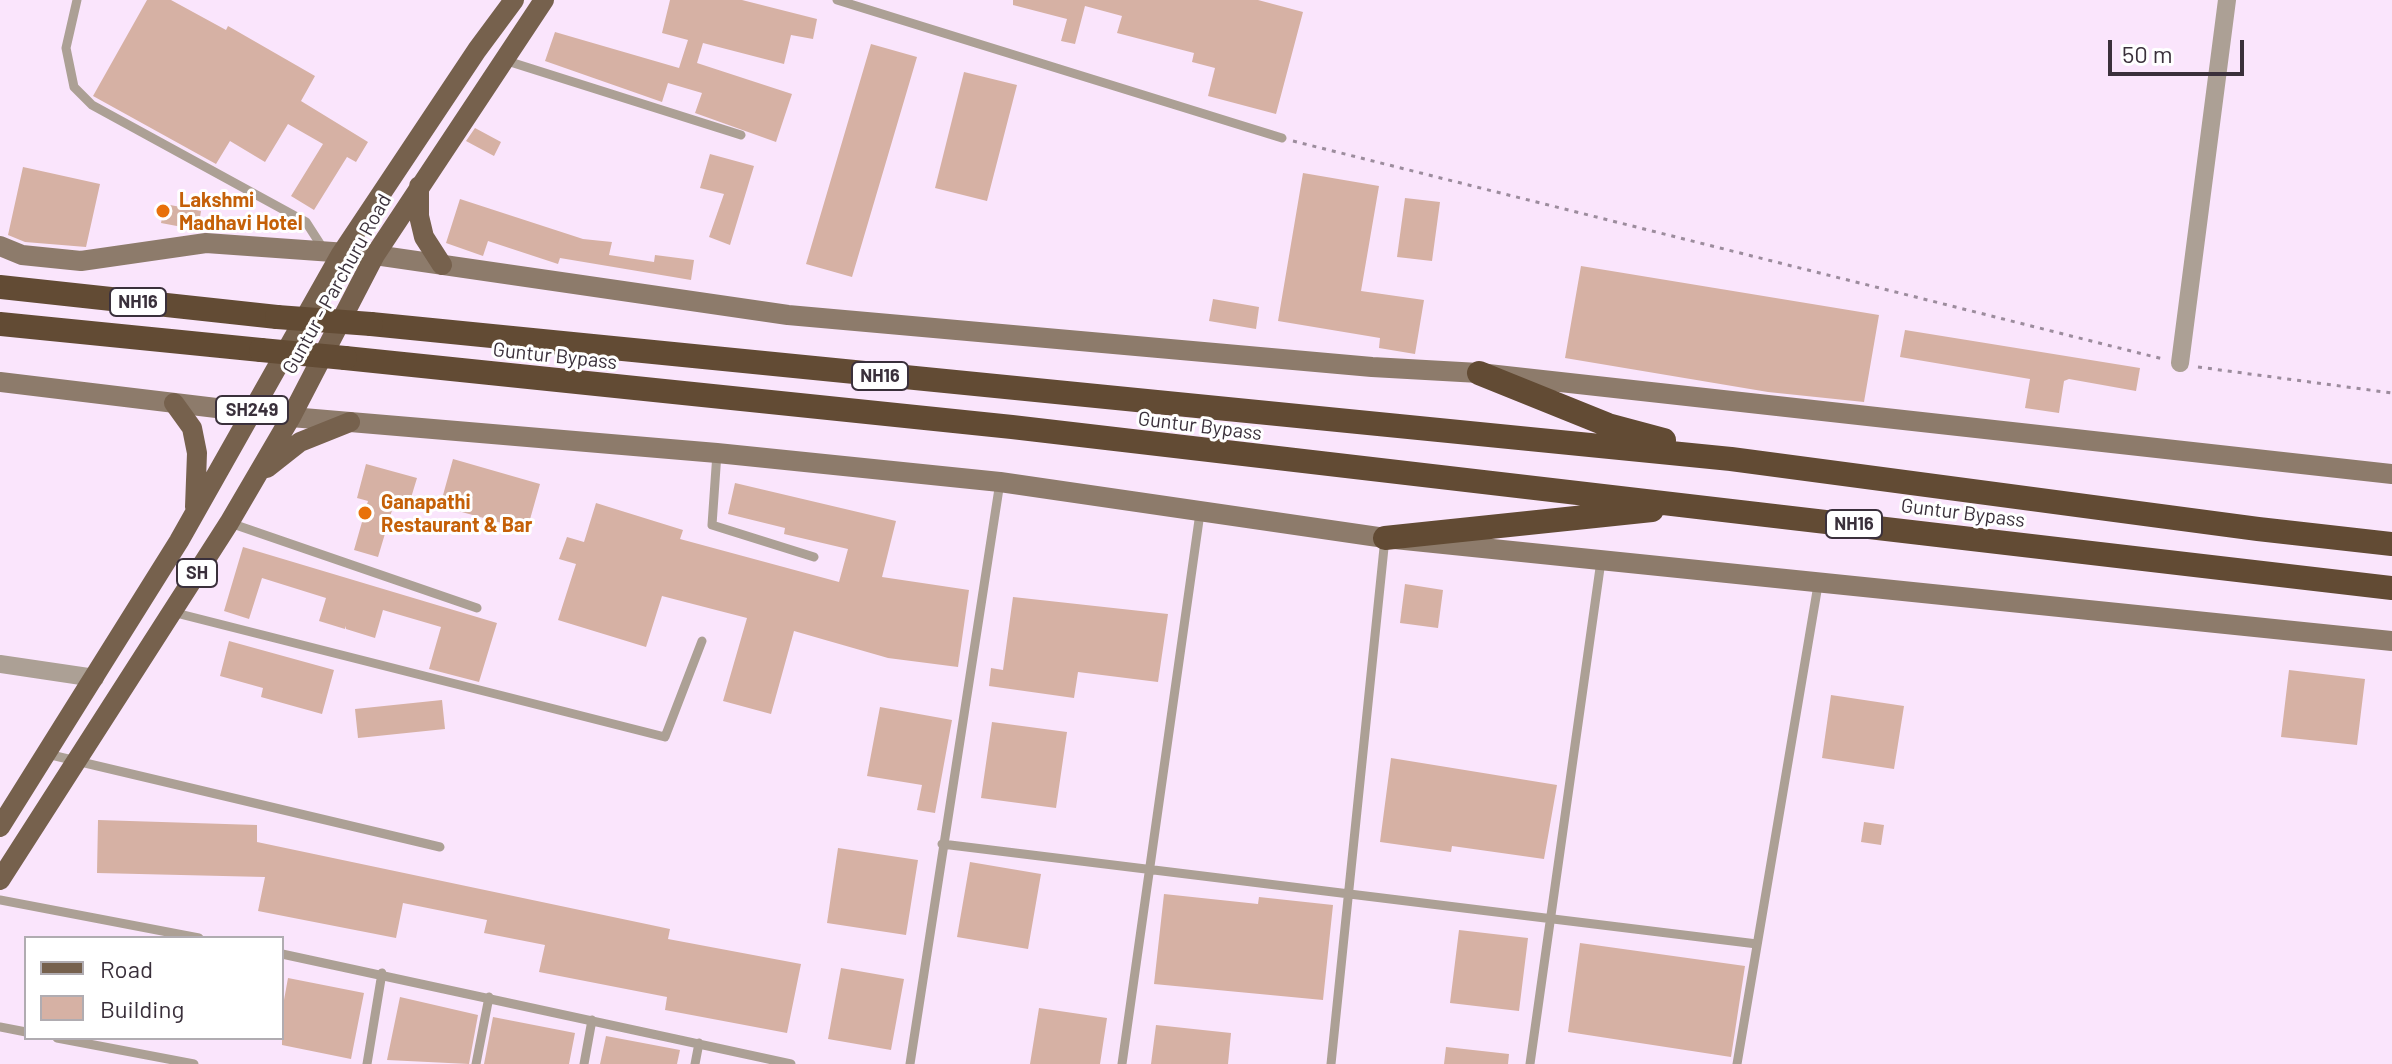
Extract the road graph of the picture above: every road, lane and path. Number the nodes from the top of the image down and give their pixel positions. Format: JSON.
{"nodes":[{"id":1,"x":77,"y":0,"type":"edge"},
{"id":2,"x":514,"y":0,"type":"edge"},
{"id":3,"x":544,"y":0,"type":"edge"},
{"id":4,"x":837,"y":0,"type":"edge"},
{"id":5,"x":2227,"y":0,"type":"edge"},
{"id":6,"x":502,"y":60,"type":"junction"},
{"id":7,"x":741,"y":135,"type":"dead end"},
{"id":8,"x":1282,"y":138,"type":"joint"},
{"id":9,"x":419,"y":186,"type":"junction"},
{"id":10,"x":0,"y":246,"type":"edge"},
{"id":11,"x":333,"y":254,"type":"junction"},
{"id":12,"x":375,"y":255,"type":"junction"},
{"id":13,"x":442,"y":265,"type":"junction"},
{"id":14,"x":0,"y":287,"type":"edge"},
{"id":15,"x":0,"y":324,"type":"edge"},
{"id":16,"x":2180,"y":363,"type":"junction"},
{"id":17,"x":1479,"y":373,"type":"junction"},
{"id":18,"x":0,"y":382,"type":"edge"},
{"id":19,"x":2392,"y":393,"type":"edge"},
{"id":20,"x":174,"y":403,"type":"junction"},
{"id":21,"x":251,"y":413,"type":"junction"},
{"id":22,"x":291,"y":417,"type":"junction"},
{"id":23,"x":350,"y":422,"type":"junction"},
{"id":24,"x":717,"y":453,"type":"junction"},
{"id":25,"x":1731,"y":459,"type":"junction"},
{"id":26,"x":2392,"y":474,"type":"edge"},
{"id":27,"x":1000,"y":482,"type":"junction"},
{"id":28,"x":253,"y":483,"type":"junction"},
{"id":29,"x":1702,"y":505,"type":"junction"},
{"id":30,"x":1200,"y":513,"type":"junction"},
{"id":31,"x":194,"y":515,"type":"junction"},
{"id":32,"x":229,"y":523,"type":"junction"},
{"id":33,"x":1385,"y":538,"type":"junction"},
{"id":34,"x":2392,"y":544,"type":"edge"},
{"id":35,"x":814,"y":557,"type":"dead end"},
{"id":36,"x":1601,"y":561,"type":"junction"},
{"id":37,"x":1818,"y":585,"type":"junction"},
{"id":38,"x":2392,"y":588,"type":"edge"},
{"id":39,"x":477,"y":608,"type":"dead end"},
{"id":40,"x":172,"y":612,"type":"junction"},
{"id":41,"x":702,"y":641,"type":"dead end"},
{"id":42,"x":2392,"y":641,"type":"edge"},
{"id":43,"x":0,"y":664,"type":"edge"},
{"id":44,"x":95,"y":678,"type":"junction"},
{"id":45,"x":47,"y":754,"type":"junction"},
{"id":46,"x":76,"y":762,"type":"junction"},
{"id":47,"x":0,"y":827,"type":"edge"},
{"id":48,"x":942,"y":844,"type":"junction"},
{"id":49,"x":440,"y":847,"type":"dead end"},
{"id":50,"x":1147,"y":869,"type":"junction"},
{"id":51,"x":0,"y":880,"type":"edge"},
{"id":52,"x":1348,"y":894,"type":"junction"},
{"id":53,"x":0,"y":900,"type":"edge"},
{"id":54,"x":1548,"y":918,"type":"junction"},
{"id":55,"x":189,"y":936,"type":"edge"},
{"id":56,"x":1757,"y":944,"type":"junction"},
{"id":57,"x":284,"y":954,"type":"edge"},
{"id":58,"x":382,"y":973,"type":"junction"},
{"id":59,"x":489,"y":997,"type":"junction"},
{"id":60,"x":592,"y":1020,"type":"junction"},
{"id":61,"x":0,"y":1027,"type":"edge"},
{"id":62,"x":24,"y":1032,"type":"edge"},
{"id":63,"x":68,"y":1040,"type":"edge"},
{"id":64,"x":699,"y":1043,"type":"junction"},
{"id":65,"x":194,"y":1064,"type":"edge"},
{"id":66,"x":367,"y":1064,"type":"edge"},
{"id":67,"x":476,"y":1064,"type":"edge"},
{"id":68,"x":584,"y":1064,"type":"edge"},
{"id":69,"x":695,"y":1064,"type":"edge"},
{"id":70,"x":791,"y":1064,"type":"edge"},
{"id":71,"x":910,"y":1064,"type":"edge"},
{"id":72,"x":1122,"y":1064,"type":"edge"},
{"id":73,"x":1331,"y":1064,"type":"edge"},
{"id":74,"x":1530,"y":1064,"type":"edge"},
{"id":75,"x":1737,"y":1064,"type":"edge"}],
"edges":[{"from":1,"to":11,"type":"lane"},
{"from":2,"to":11,"type":"main road","name":"Guntur - Parchuru Road","number":"SH249"},
{"from":3,"to":6,"type":"main road","name":"Guntur - Parchuru Road"},
{"from":4,"to":8,"type":"lane"},
{"from":5,"to":16,"type":"street"},
{"from":6,"to":7,"type":"lane"},
{"from":6,"to":9,"type":"main road","name":"Guntur - Parchuru Road"},
{"from":8,"to":16,"type":"path"},
{"from":9,"to":12,"type":"main road","name":"Guntur - Parchuru Road"},
{"from":9,"to":13,"type":"main road"},
{"from":10,"to":11,"type":"street"},
{"from":11,"to":12,"type":"street"},
{"from":11,"to":21,"type":"main road","name":"Guntur - Parchuru Road","number":"SH249"},
{"from":12,"to":13,"type":"street"},
{"from":12,"to":22,"type":"main road","name":"Guntur - Parchuru Road","number":"SH"},
{"from":13,"to":17,"type":"street"},
{"from":14,"to":25,"type":"highway","name":"Guntur Bypass","number":"NH16","bridge":true},
{"from":15,"to":29,"type":"highway","name":"Guntur Bypass","number":"NH16","bridge":true},
{"from":16,"to":19,"type":"path"},
{"from":17,"to":25,"type":"highway"},
{"from":17,"to":26,"type":"street"},
{"from":18,"to":20,"type":"street"},
{"from":20,"to":21,"type":"street"},
{"from":20,"to":31,"type":"main road"},
{"from":21,"to":22,"type":"street"},
{"from":21,"to":31,"type":"main road","name":"Guntur - Parchuru Road","number":"SH249"},
{"from":22,"to":23,"type":"street"},
{"from":22,"to":28,"type":"main road","name":"Guntur - Parchuru Road","number":"SH"},
{"from":23,"to":24,"type":"street"},
{"from":23,"to":28,"type":"main road"},
{"from":24,"to":27,"type":"street"},
{"from":24,"to":35,"type":"lane"},
{"from":25,"to":34,"type":"highway","name":"Guntur Bypass","number":"NH16"},
{"from":27,"to":30,"type":"street"},
{"from":27,"to":48,"type":"lane"},
{"from":28,"to":32,"type":"main road","name":"Guntur - Parchuru Road","number":"SH"},
{"from":29,"to":33,"type":"highway"},
{"from":29,"to":38,"type":"highway","name":"Guntur Bypass","number":"NH16"},
{"from":30,"to":33,"type":"street"},
{"from":30,"to":50,"type":"lane"},
{"from":31,"to":44,"type":"main road","name":"Guntur - Parchuru Road","number":"SH249"},
{"from":32,"to":39,"type":"lane"},
{"from":32,"to":40,"type":"main road","name":"Guntur - Parchuru Road","number":"SH"},
{"from":33,"to":36,"type":"street"},
{"from":33,"to":52,"type":"lane"},
{"from":36,"to":37,"type":"street"},
{"from":36,"to":54,"type":"lane"},
{"from":37,"to":42,"type":"street"},
{"from":37,"to":56,"type":"lane"},
{"from":40,"to":41,"type":"lane"},
{"from":40,"to":46,"type":"main road","name":"Guntur - Parchuru Road","number":"SH"},
{"from":43,"to":44,"type":"street"},
{"from":44,"to":45,"type":"main road","name":"Guntur - Parchuru Road","number":"SH249"},
{"from":45,"to":46,"type":"lane"},
{"from":45,"to":47,"type":"main road","name":"Guntur - Parchuru Road","number":"SH249"},
{"from":46,"to":49,"type":"lane"},
{"from":46,"to":51,"type":"main road","name":"Guntur - Parchuru Road","number":"SH"},
{"from":48,"to":50,"type":"lane"},
{"from":48,"to":71,"type":"lane"},
{"from":50,"to":52,"type":"lane"},
{"from":50,"to":72,"type":"lane"},
{"from":52,"to":54,"type":"lane"},
{"from":52,"to":73,"type":"lane"},
{"from":53,"to":55,"type":"lane"},
{"from":54,"to":56,"type":"lane"},
{"from":54,"to":74,"type":"lane"},
{"from":56,"to":75,"type":"lane"},
{"from":57,"to":58,"type":"lane"},
{"from":58,"to":59,"type":"lane"},
{"from":58,"to":66,"type":"lane"},
{"from":59,"to":60,"type":"lane"},
{"from":59,"to":67,"type":"lane"},
{"from":60,"to":64,"type":"lane"},
{"from":60,"to":68,"type":"lane"},
{"from":61,"to":62,"type":"lane"},
{"from":63,"to":65,"type":"lane"},
{"from":64,"to":69,"type":"lane"},
{"from":64,"to":70,"type":"lane"}]}
